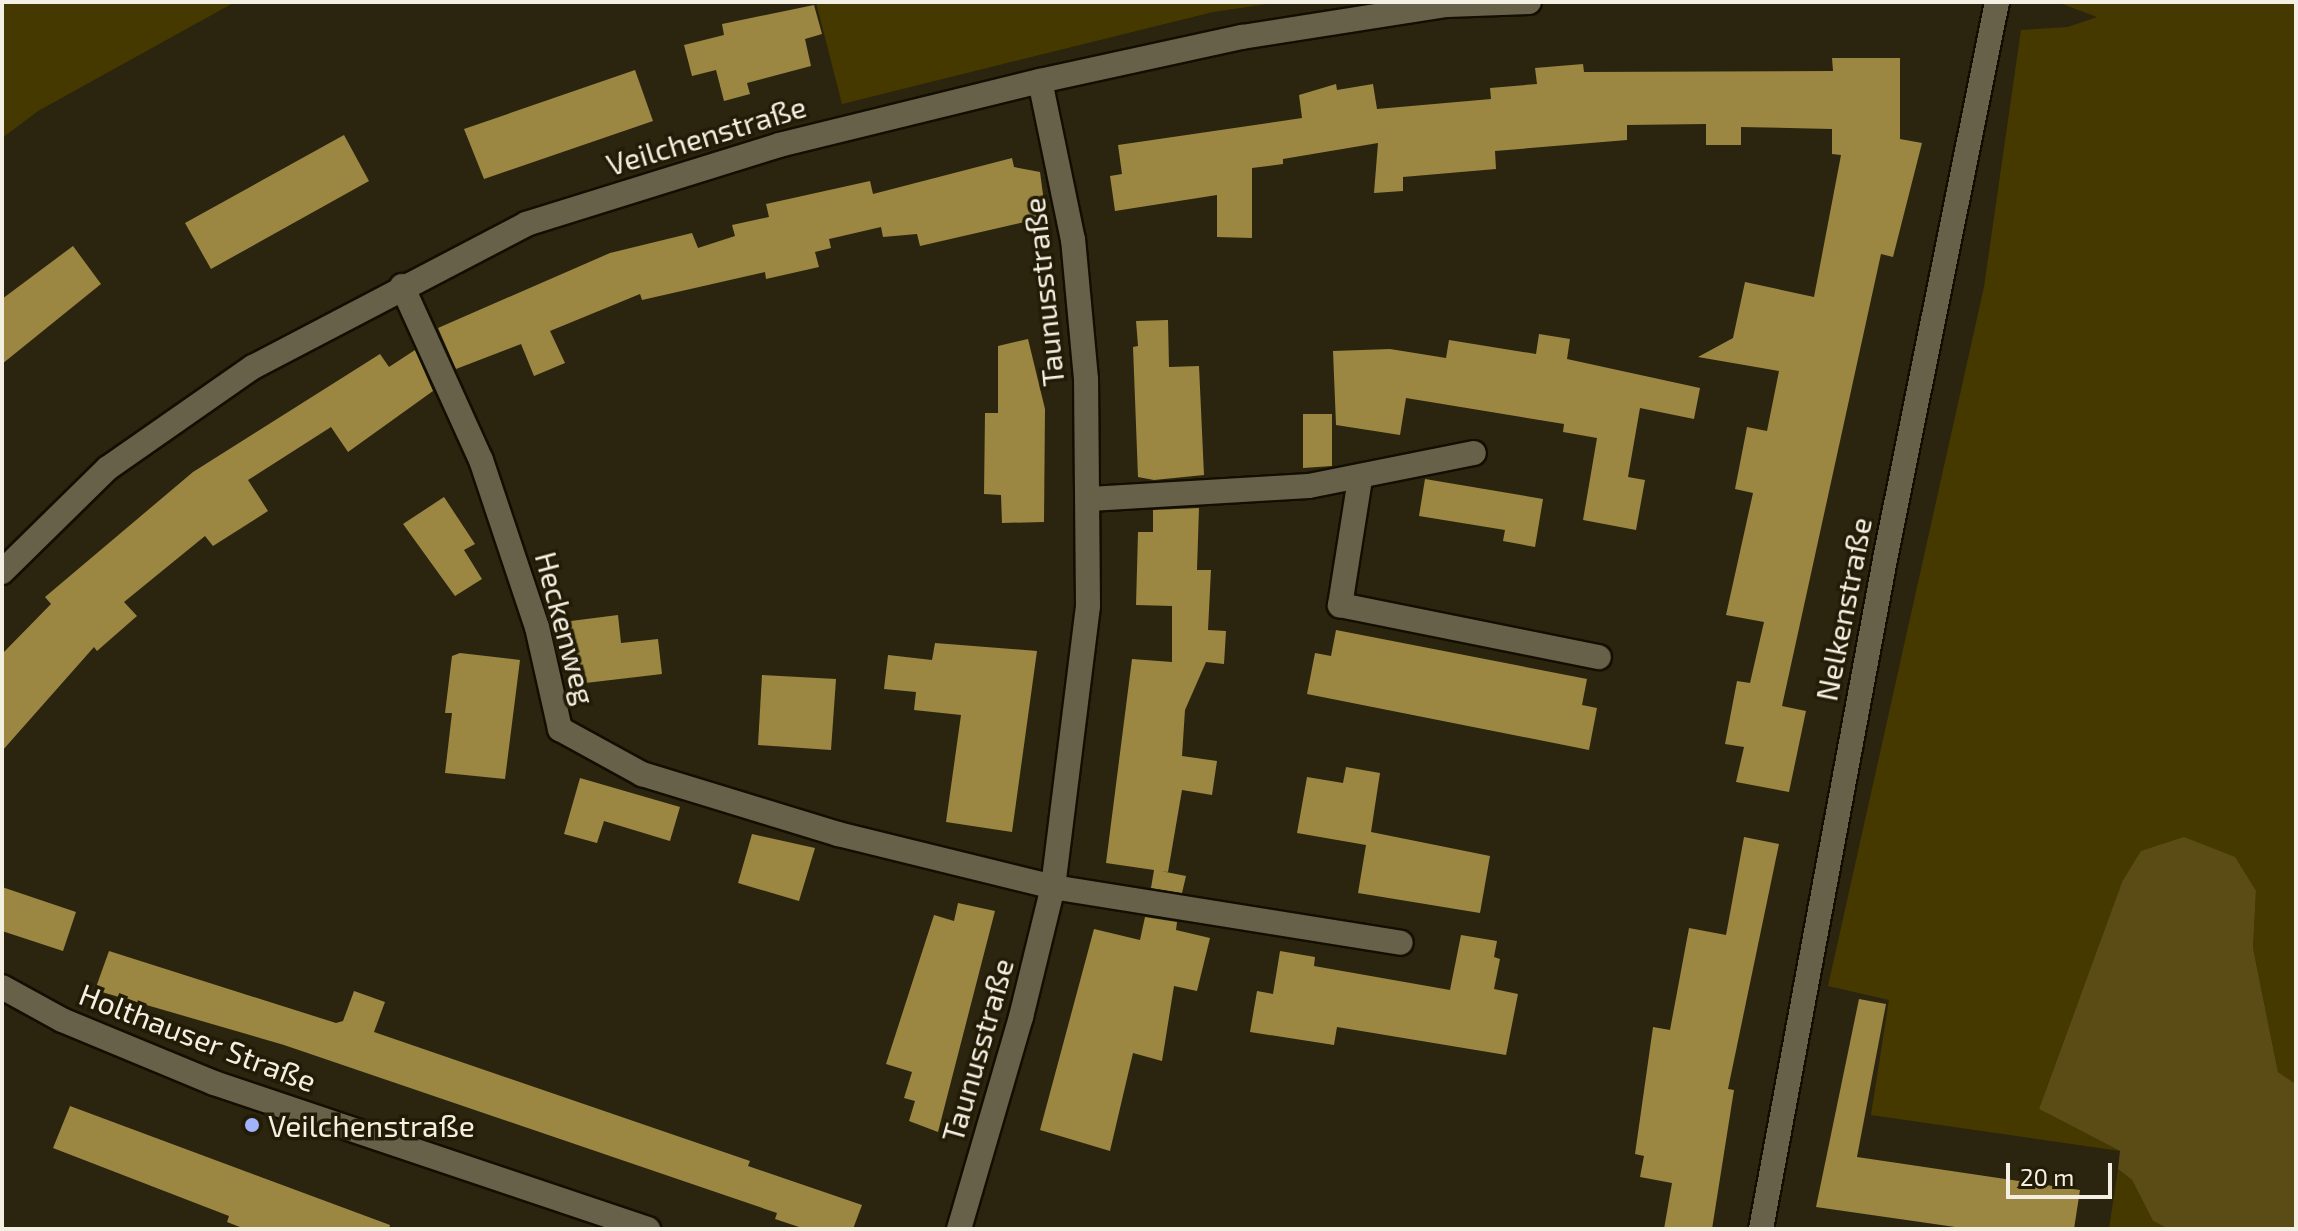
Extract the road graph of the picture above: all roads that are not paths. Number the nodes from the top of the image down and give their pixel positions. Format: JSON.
{"nodes":[{"id":1,"x":1529,"y":2,"type":"edge"},
{"id":2,"x":1997,"y":2,"type":"edge"},
{"id":3,"x":1040,"y":81,"type":"junction"},
{"id":4,"x":402,"y":286,"type":"junction"},
{"id":5,"x":1474,"y":453,"type":"dead end"},
{"id":6,"x":1360,"y":479,"type":"junction"},
{"id":7,"x":1090,"y":499,"type":"junction"},
{"id":8,"x":2,"y":572,"type":"edge"},
{"id":9,"x":1599,"y":657,"type":"dead end"},
{"id":10,"x":1053,"y":887,"type":"junction"},
{"id":11,"x":1401,"y":943,"type":"dead end"},
{"id":12,"x":2,"y":987,"type":"edge"},
{"id":13,"x":648,"y":1229,"type":"edge"},
{"id":14,"x":959,"y":1229,"type":"edge"},
{"id":15,"x":1761,"y":1229,"type":"edge"}],
"edges":[{"from":1,"to":3,"type":"street","name":"Veilchenstraße"},
{"from":2,"to":15,"type":"street","name":"Nelkenstraße"},
{"from":3,"to":4,"type":"street","name":"Veilchenstraße"},
{"from":3,"to":7,"type":"street","name":"Taunusstraße"},
{"from":4,"to":8,"type":"street","name":"Veilchenstraße"},
{"from":4,"to":10,"type":"street","name":"Heckenweg"},
{"from":5,"to":6,"type":"street"},
{"from":6,"to":7,"type":"street"},
{"from":6,"to":9,"type":"street"},
{"from":7,"to":10,"type":"street","name":"Taunusstraße"},
{"from":10,"to":11,"type":"street"},
{"from":10,"to":14,"type":"street","name":"Taunusstraße"},
{"from":12,"to":13,"type":"street","name":"Holthauser Straße"}]}
